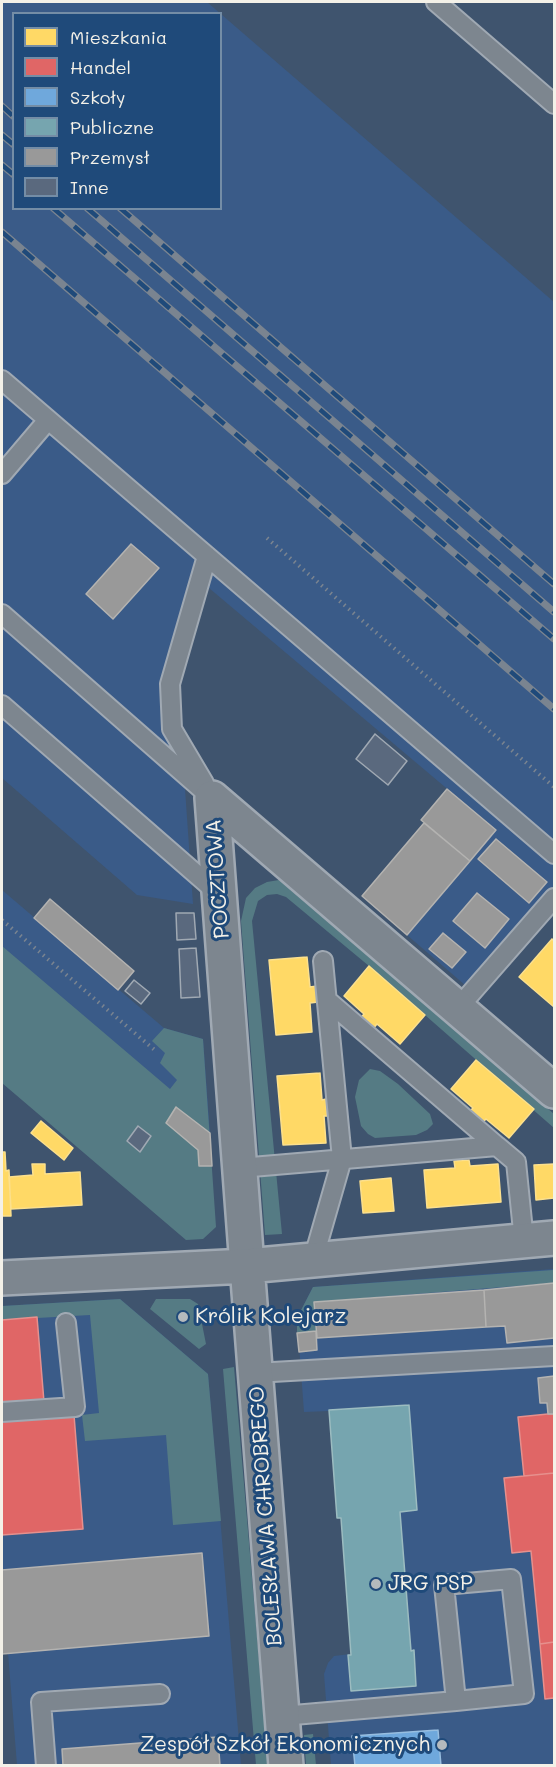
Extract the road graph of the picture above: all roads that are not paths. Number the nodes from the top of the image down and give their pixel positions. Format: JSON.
{"nodes":[{"id":1,"x":436,"y":2,"type":"edge"},
{"id":2,"x":555,"y":104,"type":"edge"},
{"id":3,"x":2,"y":380,"type":"edge"},
{"id":4,"x":48,"y":420,"type":"junction"},
{"id":5,"x":2,"y":472,"type":"edge"},
{"id":6,"x":207,"y":556,"type":"junction"},
{"id":7,"x":2,"y":614,"type":"edge"},
{"id":8,"x":2,"y":705,"type":"edge"},
{"id":9,"x":212,"y":798,"type":"junction"},
{"id":10,"x":555,"y":854,"type":"edge"},
{"id":11,"x":219,"y":894,"type":"junction"},
{"id":12,"x":555,"y":898,"type":"edge"},
{"id":13,"x":323,"y":961,"type":"dead end"},
{"id":14,"x":327,"y":1000,"type":"junction"},
{"id":15,"x":458,"y":1008,"type":"junction"},
{"id":16,"x":555,"y":1090,"type":"edge"},
{"id":17,"x":497,"y":1146,"type":"junction"},
{"id":18,"x":342,"y":1159,"type":"junction"},
{"id":19,"x":240,"y":1168,"type":"junction"},
{"id":20,"x":540,"y":1239,"type":"edge"},
{"id":21,"x":313,"y":1260,"type":"junction"},
{"id":22,"x":247,"y":1266,"type":"junction"},
{"id":23,"x":2,"y":1278,"type":"edge"},
{"id":24,"x":66,"y":1323,"type":"dead end"},
{"id":25,"x":555,"y":1356,"type":"edge"},
{"id":26,"x":255,"y":1373,"type":"junction"},
{"id":27,"x":2,"y":1412,"type":"edge"},
{"id":28,"x":160,"y":1694,"type":"dead end"},
{"id":29,"x":456,"y":1701,"type":"junction"},
{"id":30,"x":282,"y":1716,"type":"junction"},
{"id":31,"x":46,"y":1766,"type":"edge"},
{"id":32,"x":286,"y":1766,"type":"edge"}],
"edges":[{"from":1,"to":2,"type":"lane"},
{"from":3,"to":4,"type":"lane"},
{"from":4,"to":5,"type":"lane"},
{"from":4,"to":6,"type":"lane"},
{"from":6,"to":9,"type":"lane"},
{"from":6,"to":10,"type":"lane"},
{"from":7,"to":9,"type":"lane"},
{"from":8,"to":11,"type":"lane"},
{"from":9,"to":11,"type":"street","name":"POCZTOWA"},
{"from":9,"to":15,"type":"street","name":"POCZTOWA"},
{"from":11,"to":19,"type":"street","name":"POCZTOWA"},
{"from":12,"to":15,"type":"lane"},
{"from":13,"to":14,"type":"lane"},
{"from":14,"to":17,"type":"lane"},
{"from":14,"to":18,"type":"lane"},
{"from":15,"to":16,"type":"street","name":"POCZTOWA"},
{"from":17,"to":18,"type":"lane"},
{"from":17,"to":20,"type":"lane"},
{"from":18,"to":19,"type":"lane"},
{"from":18,"to":21,"type":"lane"},
{"from":19,"to":22,"type":"street","name":"POCZTOWA"},
{"from":20,"to":21,"type":"street"},
{"from":21,"to":22,"type":"street"},
{"from":22,"to":23,"type":"street"},
{"from":22,"to":26,"type":"street","name":"BOLESŁAWA CHROBREGO"},
{"from":24,"to":27,"type":"lane"},
{"from":25,"to":26,"type":"lane"},
{"from":26,"to":30,"type":"street","name":"BOLESŁAWA CHROBREGO"},
{"from":28,"to":31,"type":"lane"},
{"from":29,"to":29,"type":"lane"},
{"from":29,"to":30,"type":"lane"},
{"from":30,"to":32,"type":"street","name":"BOLESŁAWA CHROBREGO"}]}
